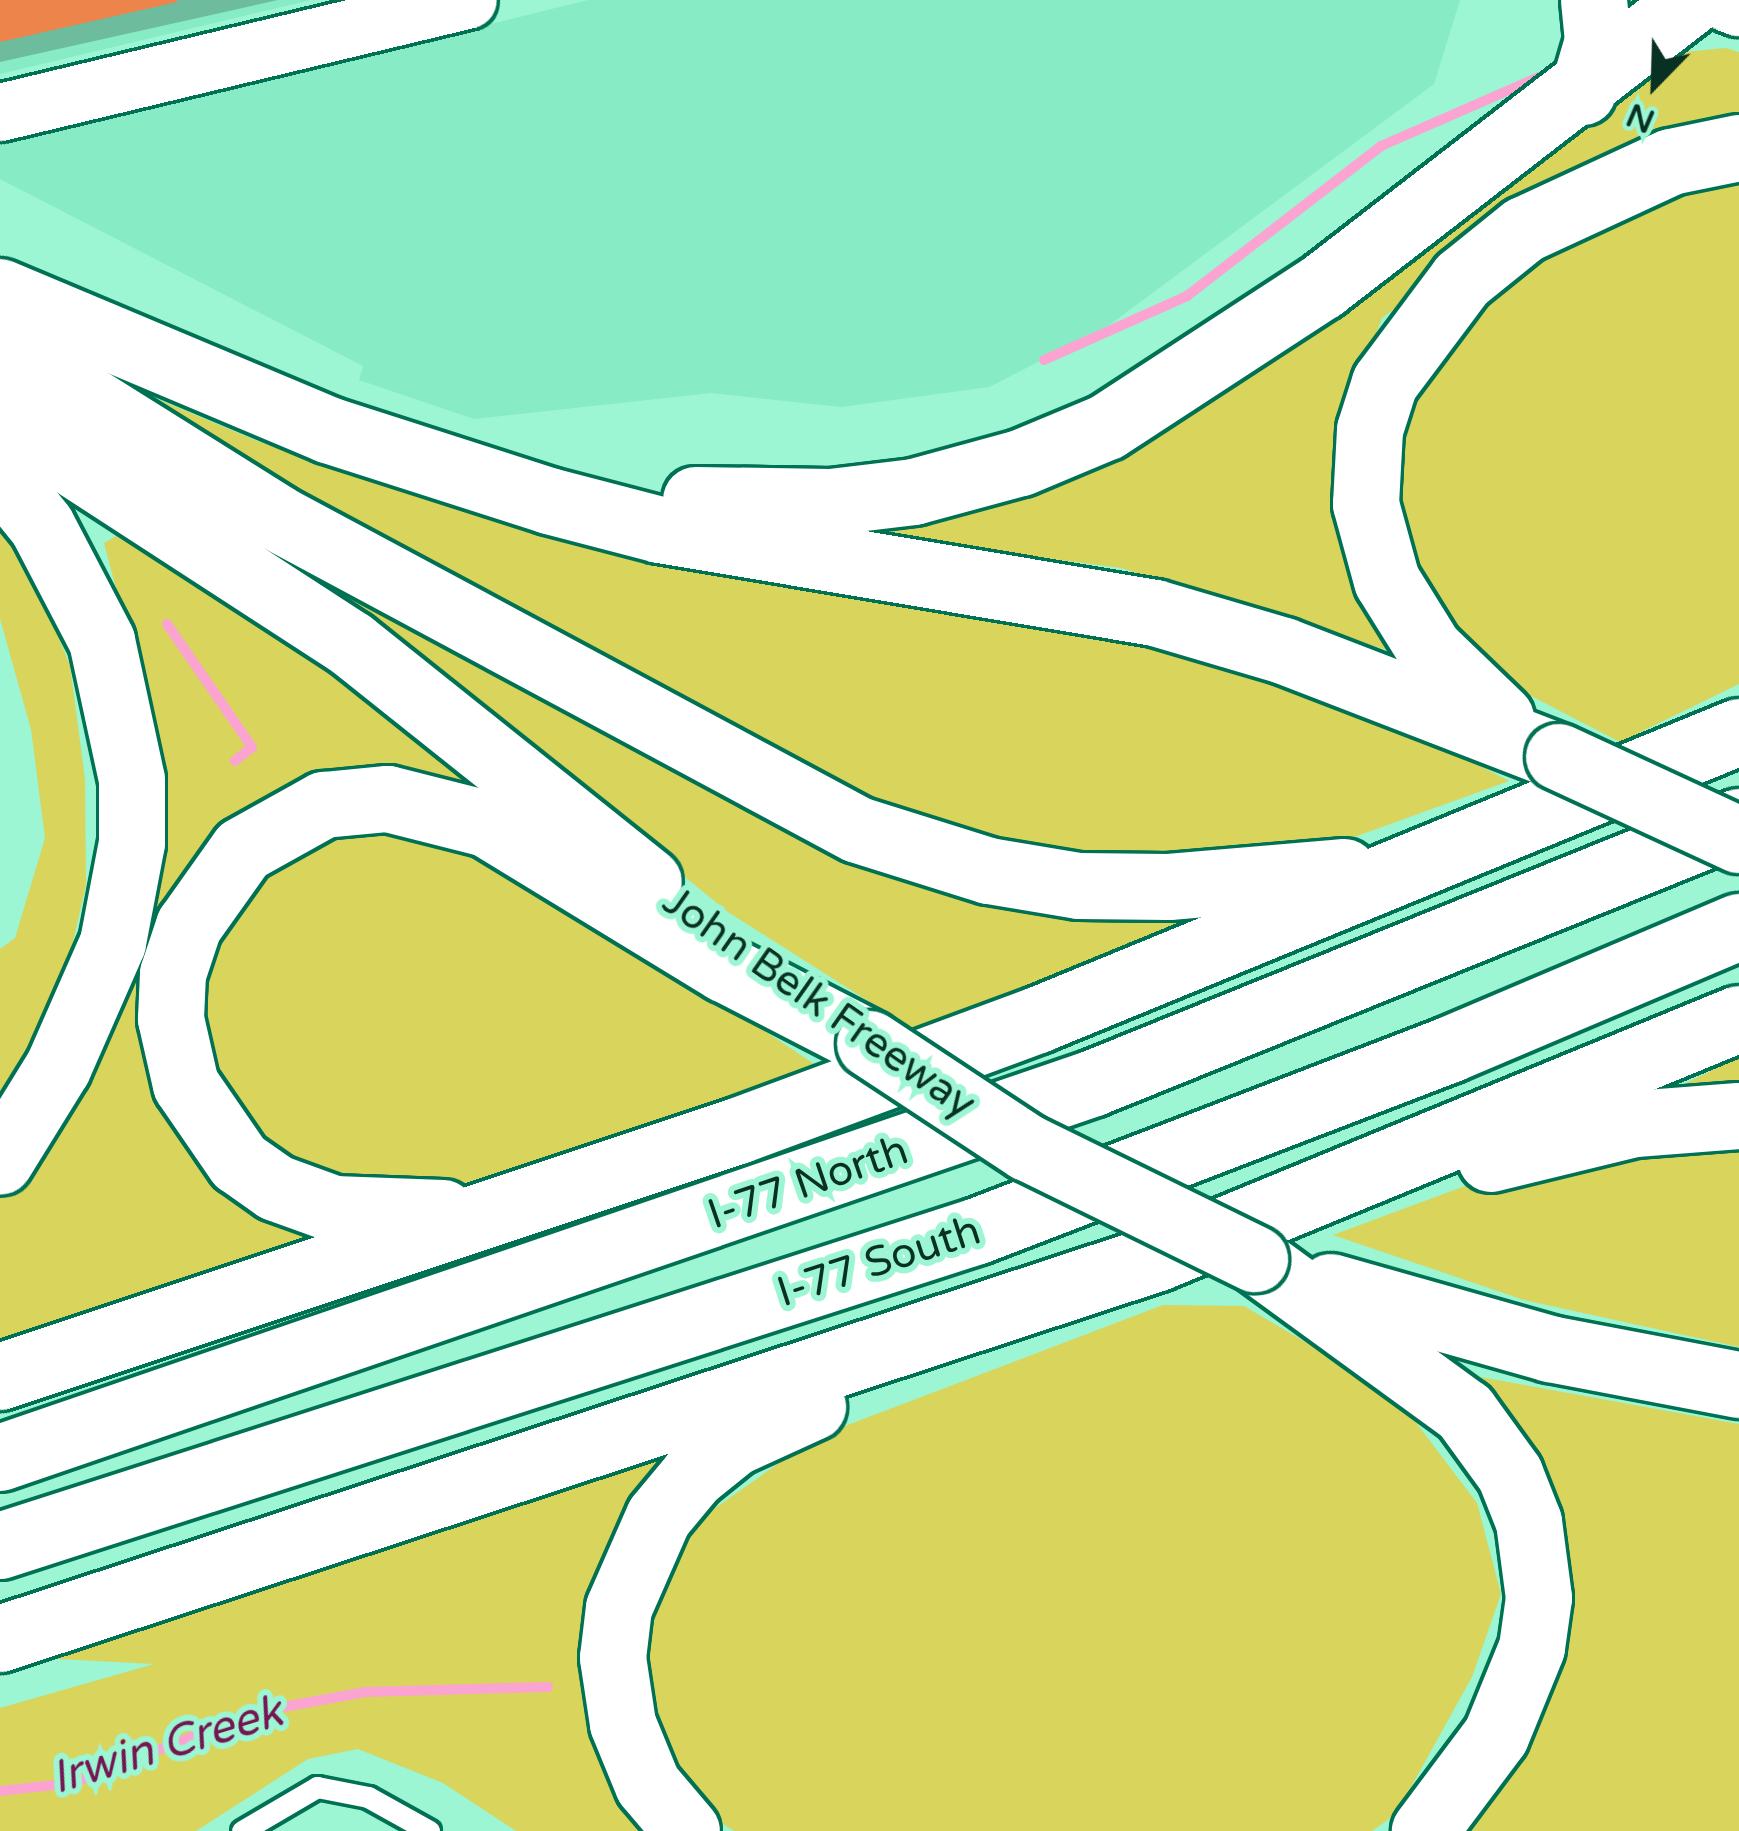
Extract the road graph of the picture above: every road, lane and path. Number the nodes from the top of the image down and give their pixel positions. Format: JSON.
{"nodes":[{"id":1,"x":468,"y":0,"type":"edge"},
{"id":2,"x":1594,"y":0,"type":"edge"},
{"id":3,"x":1693,"y":0,"type":"edge"},
{"id":4,"x":1730,"y":0,"type":"edge"},
{"id":5,"x":1739,"y":3,"type":"edge"},
{"id":6,"x":1583,"y":92,"type":"junction"},
{"id":7,"x":0,"y":112,"type":"edge"},
{"id":8,"x":1739,"y":148,"type":"edge"},
{"id":9,"x":0,"y":292,"type":"edge"},
{"id":10,"x":0,"y":344,"type":"edge"},
{"id":11,"x":0,"y":416,"type":"edge"},
{"id":12,"x":0,"y":474,"type":"edge"},
{"id":13,"x":480,"y":477,"type":"junction"},
{"id":14,"x":1739,"y":732,"type":"edge"},
{"id":15,"x":1558,"y":757,"type":"junction"},
{"id":16,"x":1739,"y":822,"type":"edge"},
{"id":17,"x":1739,"y":840,"type":"edge"},
{"id":18,"x":1454,"y":852,"type":"junction"},
{"id":19,"x":1739,"y":927,"type":"edge"},
{"id":20,"x":1739,"y":1019,"type":"edge"},
{"id":21,"x":870,"y":1044,"type":"junction"},
{"id":22,"x":1739,"y":1115,"type":"edge"},
{"id":23,"x":0,"y":1162,"type":"edge"},
{"id":24,"x":512,"y":1205,"type":"junction"},
{"id":25,"x":1266,"y":1236,"type":"junction"},
{"id":26,"x":1158,"y":1258,"type":"junction"},
{"id":27,"x":0,"y":1377,"type":"edge"},
{"id":28,"x":1739,"y":1385,"type":"edge"},
{"id":29,"x":0,"y":1458,"type":"edge"},
{"id":30,"x":0,"y":1546,"type":"edge"},
{"id":31,"x":0,"y":1639,"type":"edge"},
{"id":32,"x":242,"y":1831,"type":"edge"},
{"id":33,"x":429,"y":1831,"type":"edge"},
{"id":34,"x":687,"y":1831,"type":"edge"},
{"id":35,"x":1425,"y":1831,"type":"edge"}],
"edges":[{"from":1,"to":7,"type":"main road"},
{"from":2,"to":6,"type":"main road"},
{"from":3,"to":6,"type":"main road"},
{"from":4,"to":5,"type":"main road"},
{"from":6,"to":13,"type":"main road"},
{"from":8,"to":15,"type":"main road"},
{"from":9,"to":13,"type":"main road"},
{"from":10,"to":18,"type":"main road"},
{"from":11,"to":21,"type":"main road","name":"John Belk Freeway"},
{"from":12,"to":23,"type":"main road"},
{"from":13,"to":15,"type":"main road"},
{"from":14,"to":18,"type":"main road"},
{"from":15,"to":17,"type":"main road","bridge":true},
{"from":16,"to":29,"type":"main road","name":"I-77 North"},
{"from":18,"to":24,"type":"main road"},
{"from":19,"to":30,"type":"main road","name":"I-77 South"},
{"from":20,"to":25,"type":"main road"},
{"from":21,"to":24,"type":"main road"},
{"from":21,"to":25,"type":"main road","name":"John Belk Freeway","bridge":true},
{"from":22,"to":25,"type":"main road"},
{"from":24,"to":27,"type":"main road"},
{"from":25,"to":26,"type":"main road"},
{"from":25,"to":28,"type":"main road","name":"John Belk Freeway"},
{"from":25,"to":35,"type":"main road"},
{"from":26,"to":31,"type":"main road"},
{"from":26,"to":34,"type":"main road"},
{"from":32,"to":33,"type":"lane"}]}
